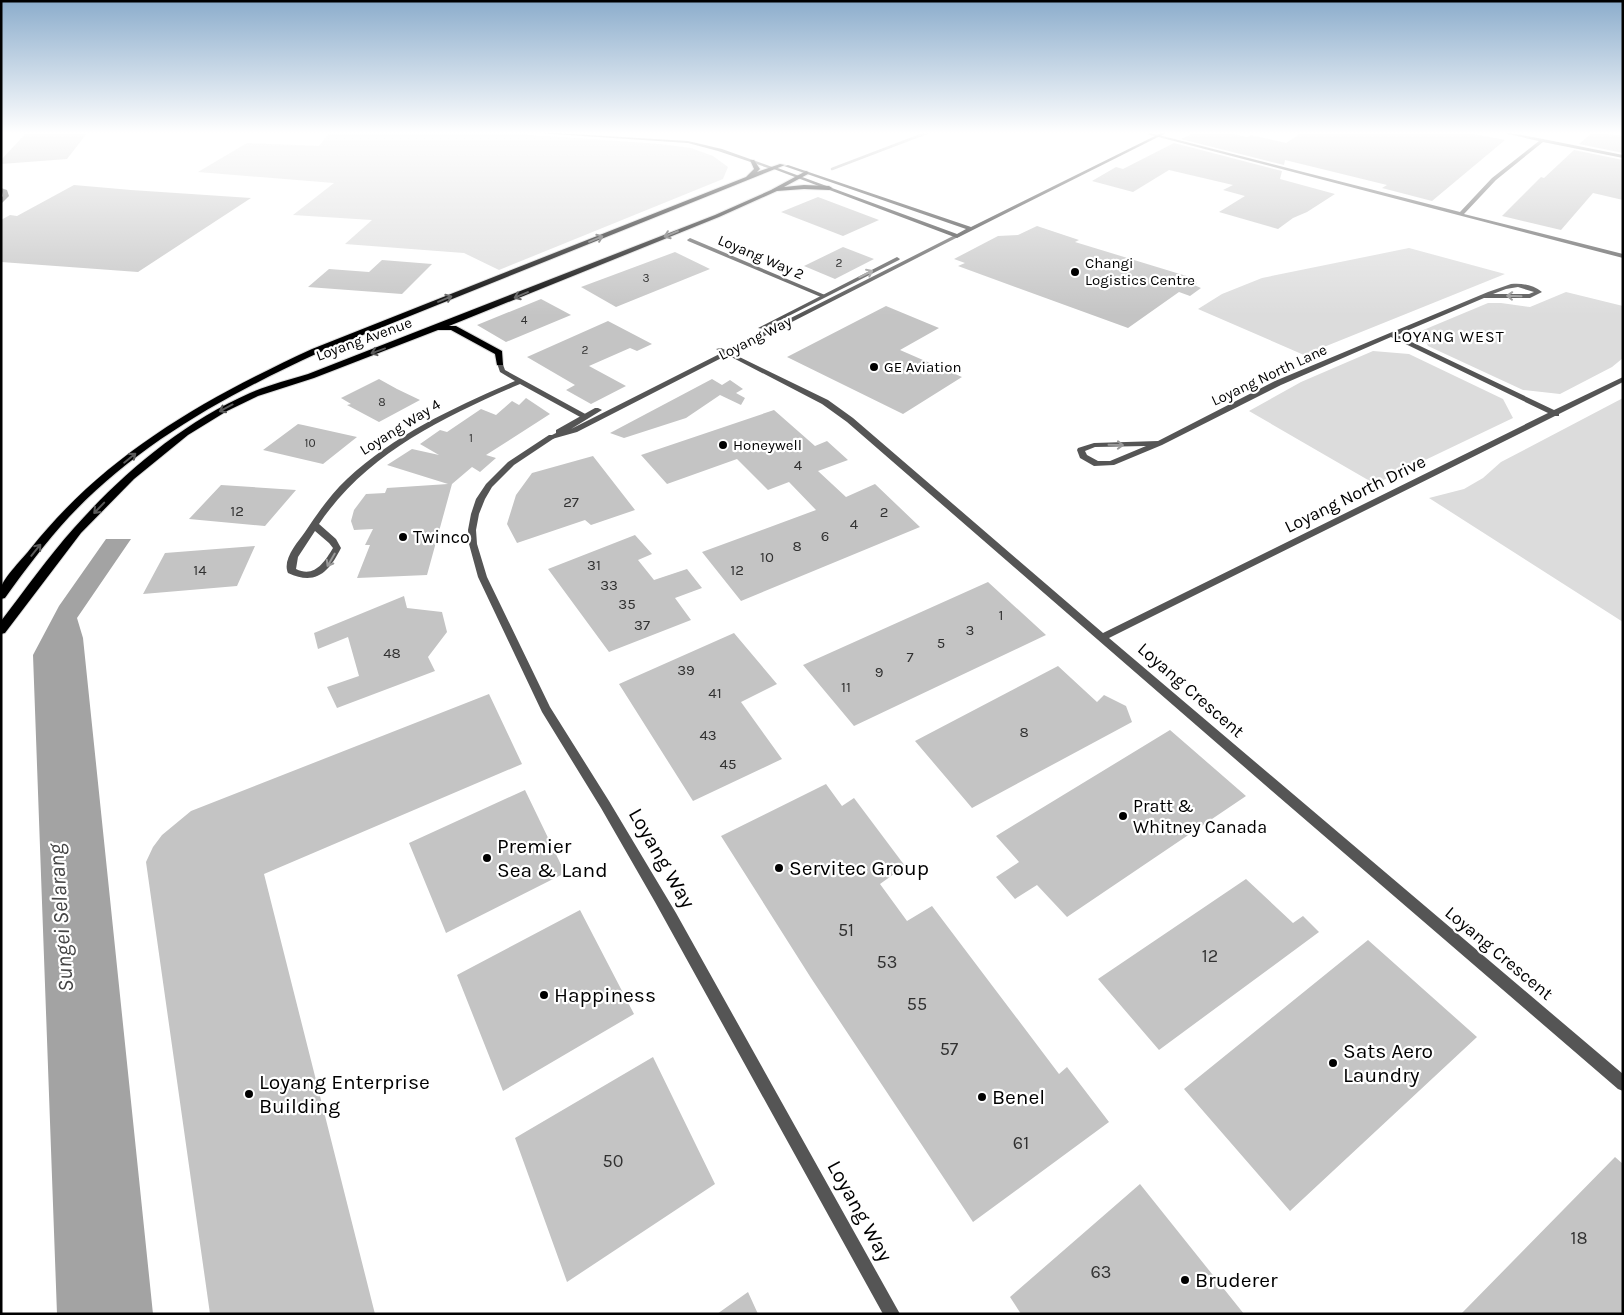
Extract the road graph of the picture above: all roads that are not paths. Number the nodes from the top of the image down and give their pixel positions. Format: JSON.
{"nodes":[{"id":1,"x":709,"y":193,"type":"edge"},
{"id":2,"x":768,"y":193,"type":"edge"},
{"id":3,"x":843,"y":193,"type":"edge"},
{"id":4,"x":866,"y":193,"type":"edge"},
{"id":5,"x":1032,"y":193,"type":"edge"},
{"id":6,"x":1039,"y":193,"type":"edge"},
{"id":7,"x":1382,"y":193,"type":"edge"},
{"id":8,"x":1480,"y":193,"type":"edge"},
{"id":9,"x":1461,"y":214,"type":"junction"},
{"id":10,"x":964,"y":227,"type":"junction"},
{"id":11,"x":971,"y":229,"type":"junction"},
{"id":12,"x":950,"y":233,"type":"junction"},
{"id":13,"x":957,"y":236,"type":"junction"},
{"id":14,"x":690,"y":240,"type":"dead end"},
{"id":15,"x":1623,"y":256,"type":"edge"},
{"id":16,"x":823,"y":296,"type":"junction"},
{"id":17,"x":1483,"y":296,"type":"junction"},
{"id":18,"x":836,"y":297,"type":"junction"},
{"id":19,"x":436,"y":329,"type":"junction"},
{"id":20,"x":1392,"y":335,"type":"junction"},
{"id":21,"x":719,"y":349,"type":"junction"},
{"id":22,"x":727,"y":352,"type":"junction"},
{"id":23,"x":500,"y":363,"type":"joint"},
{"id":24,"x":1623,"y":379,"type":"edge"},
{"id":25,"x":521,"y":381,"type":"junction"},
{"id":26,"x":1556,"y":414,"type":"junction"},
{"id":27,"x":585,"y":416,"type":"junction"},
{"id":28,"x":602,"y":416,"type":"junction"},
{"id":29,"x":580,"y":427,"type":"junction"},
{"id":30,"x":552,"y":437,"type":"junction"},
{"id":31,"x":1159,"y":443,"type":"junction"},
{"id":32,"x":314,"y":524,"type":"junction"},
{"id":33,"x":1,"y":595,"type":"edge"},
{"id":34,"x":1,"y":630,"type":"edge"},
{"id":35,"x":1102,"y":638,"type":"junction"},
{"id":36,"x":1623,"y":1084,"type":"edge"},
{"id":37,"x":892,"y":1314,"type":"edge"}],
"edges":[{"from":33,"to":1,"type":"main road","name":"Loyang Avenue","one_way":true},
{"from":2,"to":19,"type":"main road","name":"Loyang Avenue","one_way":true},
{"from":3,"to":12,"type":"main road"},
{"from":4,"to":10,"type":"main road"},
{"from":5,"to":10,"type":"main road","name":"Loyang Way"},
{"from":6,"to":11,"type":"main road","name":"Loyang Way"},
{"from":7,"to":9,"type":"street"},
{"from":8,"to":9,"type":"street"},
{"from":9,"to":15,"type":"street"},
{"from":10,"to":11,"type":"main road"},
{"from":10,"to":12,"type":"main road","name":"Loyang Way"},
{"from":11,"to":13,"type":"main road","name":"Loyang Way"},
{"from":12,"to":13,"type":"main road"},
{"from":16,"to":12,"type":"street","name":"Loyang Way","one_way":true},
{"from":13,"to":18,"type":"street","name":"Loyang Way"},
{"from":14,"to":16,"type":"street","name":"Loyang Way 2"},
{"from":16,"to":18,"type":"street"},
{"from":16,"to":21,"type":"street","name":"Loyang Way"},
{"from":17,"to":17,"type":"street","name":"Loyang North Lane","one_way":true},
{"from":17,"to":20,"type":"street","name":"Loyang North Lane"},
{"from":18,"to":22,"type":"street","name":"Loyang Way"},
{"from":19,"to":23,"type":"main road"},
{"from":19,"to":34,"type":"main road","name":"Loyang Avenue","one_way":true},
{"from":20,"to":26,"type":"street"},
{"from":20,"to":31,"type":"street","name":"Loyang North Lane"},
{"from":21,"to":22,"type":"street","name":"Loyang Crescent"},
{"from":21,"to":27,"type":"street","name":"Loyang Way"},
{"from":22,"to":28,"type":"street","name":"Loyang Way"},
{"from":22,"to":35,"type":"street","name":"Loyang Crescent"},
{"from":23,"to":25,"type":"street"},
{"from":24,"to":26,"type":"street","name":"Loyang North Drive"},
{"from":25,"to":27,"type":"street"},
{"from":25,"to":32,"type":"street","name":"Loyang Way 4"},
{"from":26,"to":35,"type":"street","name":"Loyang North Drive"},
{"from":27,"to":28,"type":"street"},
{"from":27,"to":29,"type":"street"},
{"from":27,"to":30,"type":"street","name":"Loyang Way"},
{"from":28,"to":29,"type":"street","name":"Loyang Way"},
{"from":29,"to":30,"type":"street","name":"Loyang Way"},
{"from":30,"to":37,"type":"street","name":"Loyang Way"},
{"from":31,"to":31,"type":"street","name":"Loyang North Lane","one_way":true},
{"from":32,"to":32,"type":"street","name":"Loyang Way 4","one_way":true},
{"from":35,"to":36,"type":"street","name":"Loyang Crescent"}]}
